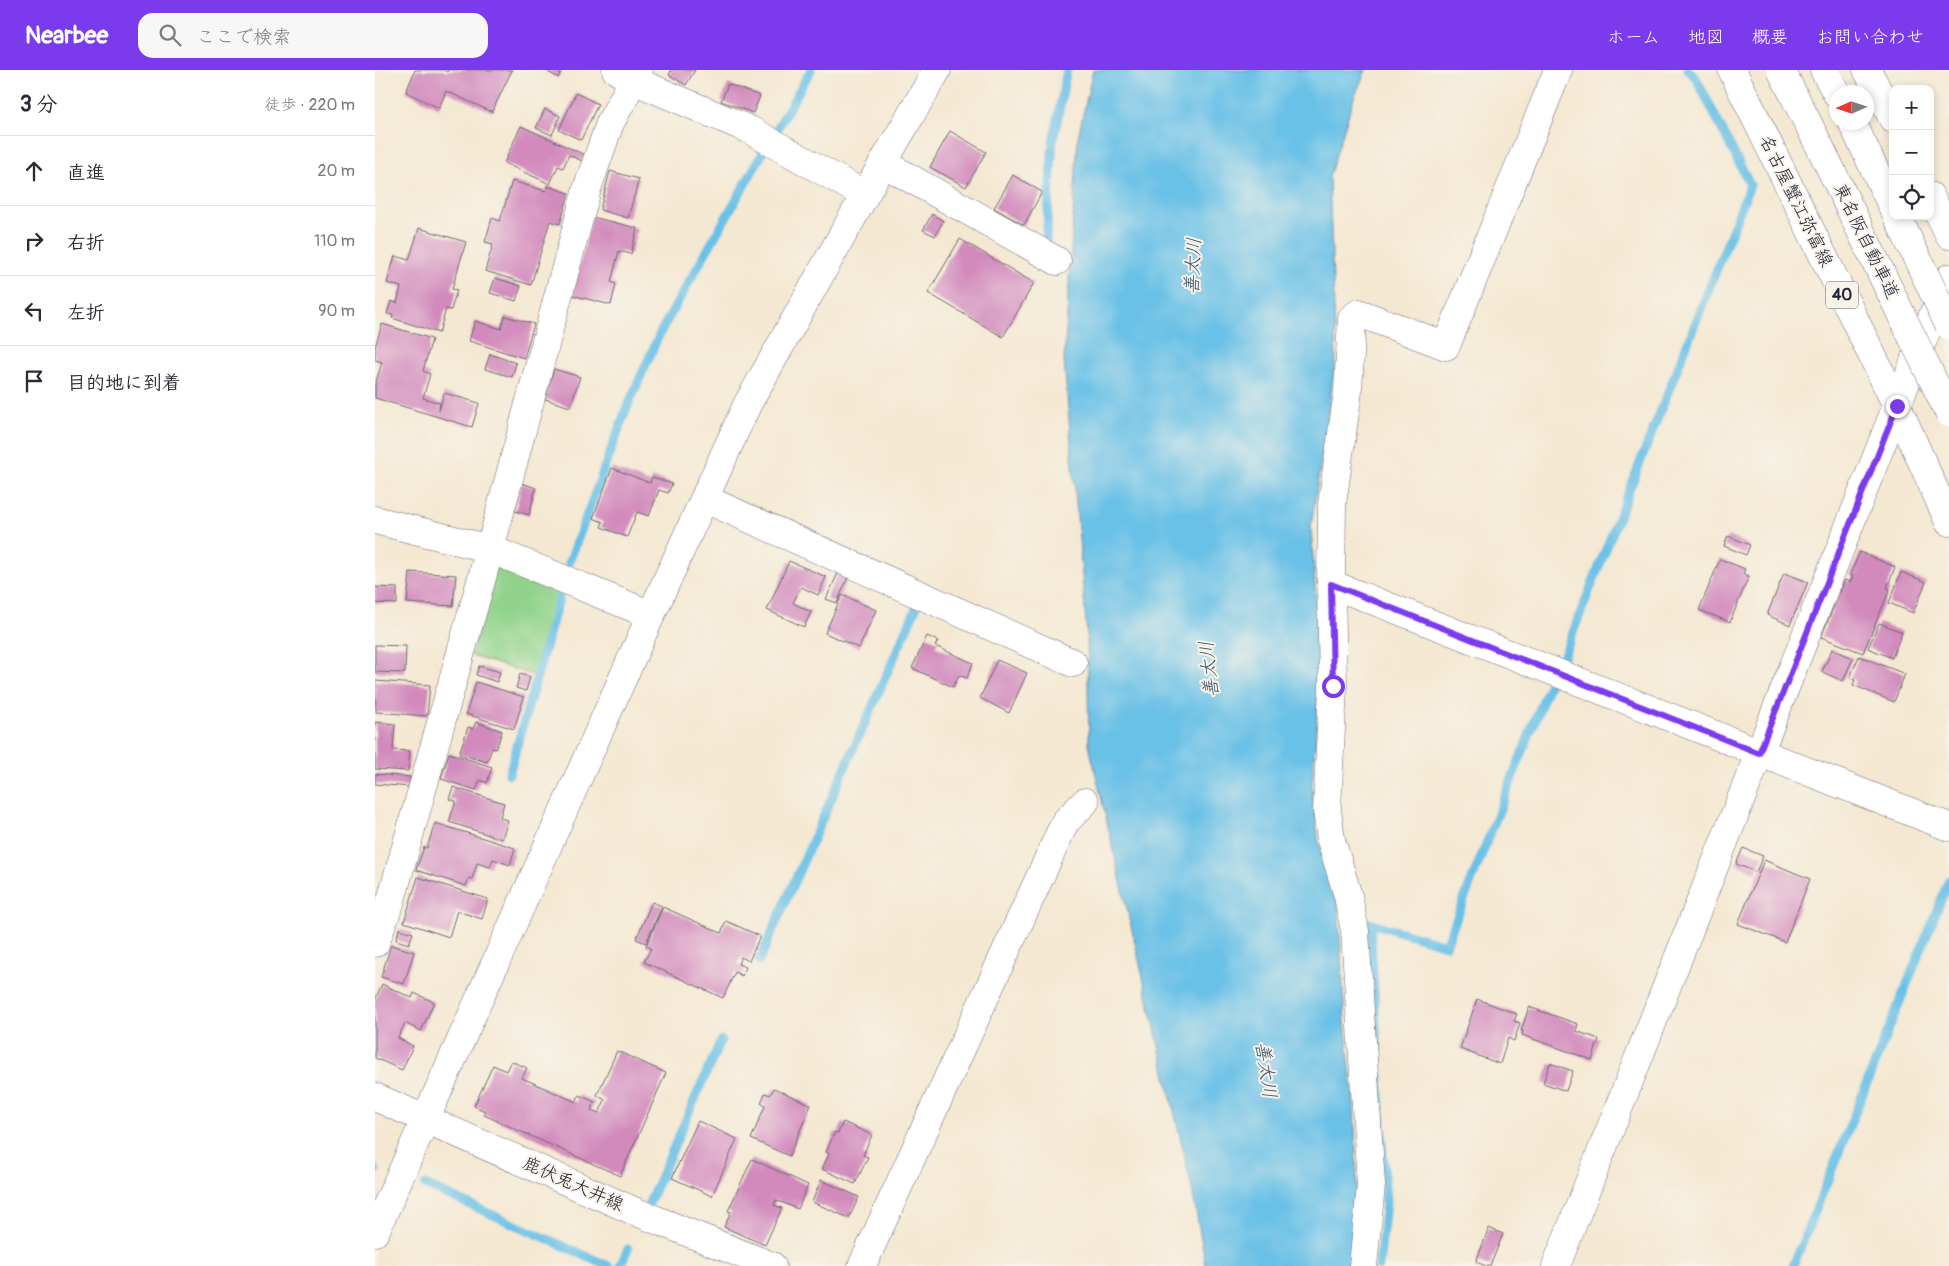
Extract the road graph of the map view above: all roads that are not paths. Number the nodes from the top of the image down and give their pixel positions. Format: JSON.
{"nodes":[{"id":1,"x":937,"y":70,"type":"edge"},
{"id":2,"x":1558,"y":70,"type":"edge"},
{"id":3,"x":1732,"y":70,"type":"edge"},
{"id":4,"x":1781,"y":70,"type":"edge"},
{"id":5,"x":1824,"y":70,"type":"edge"},
{"id":6,"x":1867,"y":70,"type":"edge"},
{"id":7,"x":629,"y":73,"type":"edge"},
{"id":8,"x":1832,"y":85,"type":"edge"},
{"id":9,"x":1889,"y":111,"type":"edge"},
{"id":10,"x":1855,"y":130,"type":"edge"},
{"id":11,"x":883,"y":163,"type":"junction"},
{"id":12,"x":865,"y":195,"type":"junction"},
{"id":13,"x":1889,"y":200,"type":"edge"},
{"id":14,"x":1934,"y":204,"type":"edge"},
{"id":15,"x":1899,"y":220,"type":"edge"},
{"id":16,"x":1949,"y":235,"type":"edge"},
{"id":17,"x":1057,"y":261,"type":"dead end"},
{"id":18,"x":1949,"y":278,"type":"edge"},
{"id":19,"x":1949,"y":325,"type":"edge"},
{"id":20,"x":1897,"y":406,"type":"junction"},
{"id":21,"x":1949,"y":413,"type":"edge"},
{"id":22,"x":705,"y":499,"type":"junction"},
{"id":23,"x":375,"y":520,"type":"edge"},
{"id":24,"x":1949,"y":522,"type":"edge"},
{"id":25,"x":490,"y":549,"type":"junction"},
{"id":26,"x":1331,"y":584,"type":"junction"},
{"id":27,"x":651,"y":615,"type":"junction"},
{"id":28,"x":1073,"y":663,"type":"dead end"},
{"id":29,"x":1759,"y":753,"type":"junction"},
{"id":30,"x":1085,"y":802,"type":"dead end"},
{"id":31,"x":1949,"y":827,"type":"edge"},
{"id":32,"x":375,"y":942,"type":"edge"},
{"id":33,"x":375,"y":1098,"type":"edge"},
{"id":34,"x":426,"y":1119,"type":"junction"},
{"id":35,"x":375,"y":1232,"type":"edge"},
{"id":36,"x":772,"y":1266,"type":"edge"},
{"id":37,"x":862,"y":1266,"type":"edge"},
{"id":38,"x":1363,"y":1266,"type":"edge"},
{"id":39,"x":1556,"y":1266,"type":"edge"}],
"edges":[{"from":1,"to":11,"type":"main road"},
{"from":2,"to":26,"type":"main road"},
{"from":3,"to":20,"type":"main road","name":"名古屋蟹江弥富線","number":"40"},
{"from":4,"to":21,"type":"main road","name":"東名阪自動車道","bridge":true},
{"from":5,"to":8,"type":"main road"},
{"from":6,"to":9,"type":"main road"},
{"from":7,"to":12,"type":"main road"},
{"from":7,"to":25,"type":"main road"},
{"from":10,"to":13,"type":"main road"},
{"from":11,"to":12,"type":"main road"},
{"from":11,"to":17,"type":"main road"},
{"from":12,"to":22,"type":"main road"},
{"from":14,"to":16,"type":"main road"},
{"from":15,"to":19,"type":"main road","bridge":true},
{"from":18,"to":20,"type":"main road"},
{"from":20,"to":24,"type":"main road","name":"名古屋蟹江弥富線","number":"40"},
{"from":20,"to":29,"type":"main road"},
{"from":22,"to":27,"type":"main road"},
{"from":22,"to":28,"type":"main road"},
{"from":23,"to":25,"type":"main road"},
{"from":25,"to":27,"type":"main road"},
{"from":25,"to":32,"type":"main road"},
{"from":26,"to":29,"type":"main road"},
{"from":26,"to":38,"type":"main road"},
{"from":27,"to":34,"type":"main road"},
{"from":29,"to":31,"type":"main road"},
{"from":29,"to":39,"type":"main road"},
{"from":30,"to":37,"type":"main road"},
{"from":33,"to":34,"type":"main road","name":"鹿伏兎大井線"},
{"from":34,"to":35,"type":"main road"},
{"from":34,"to":36,"type":"main road","name":"鹿伏兎大井線"}]}
